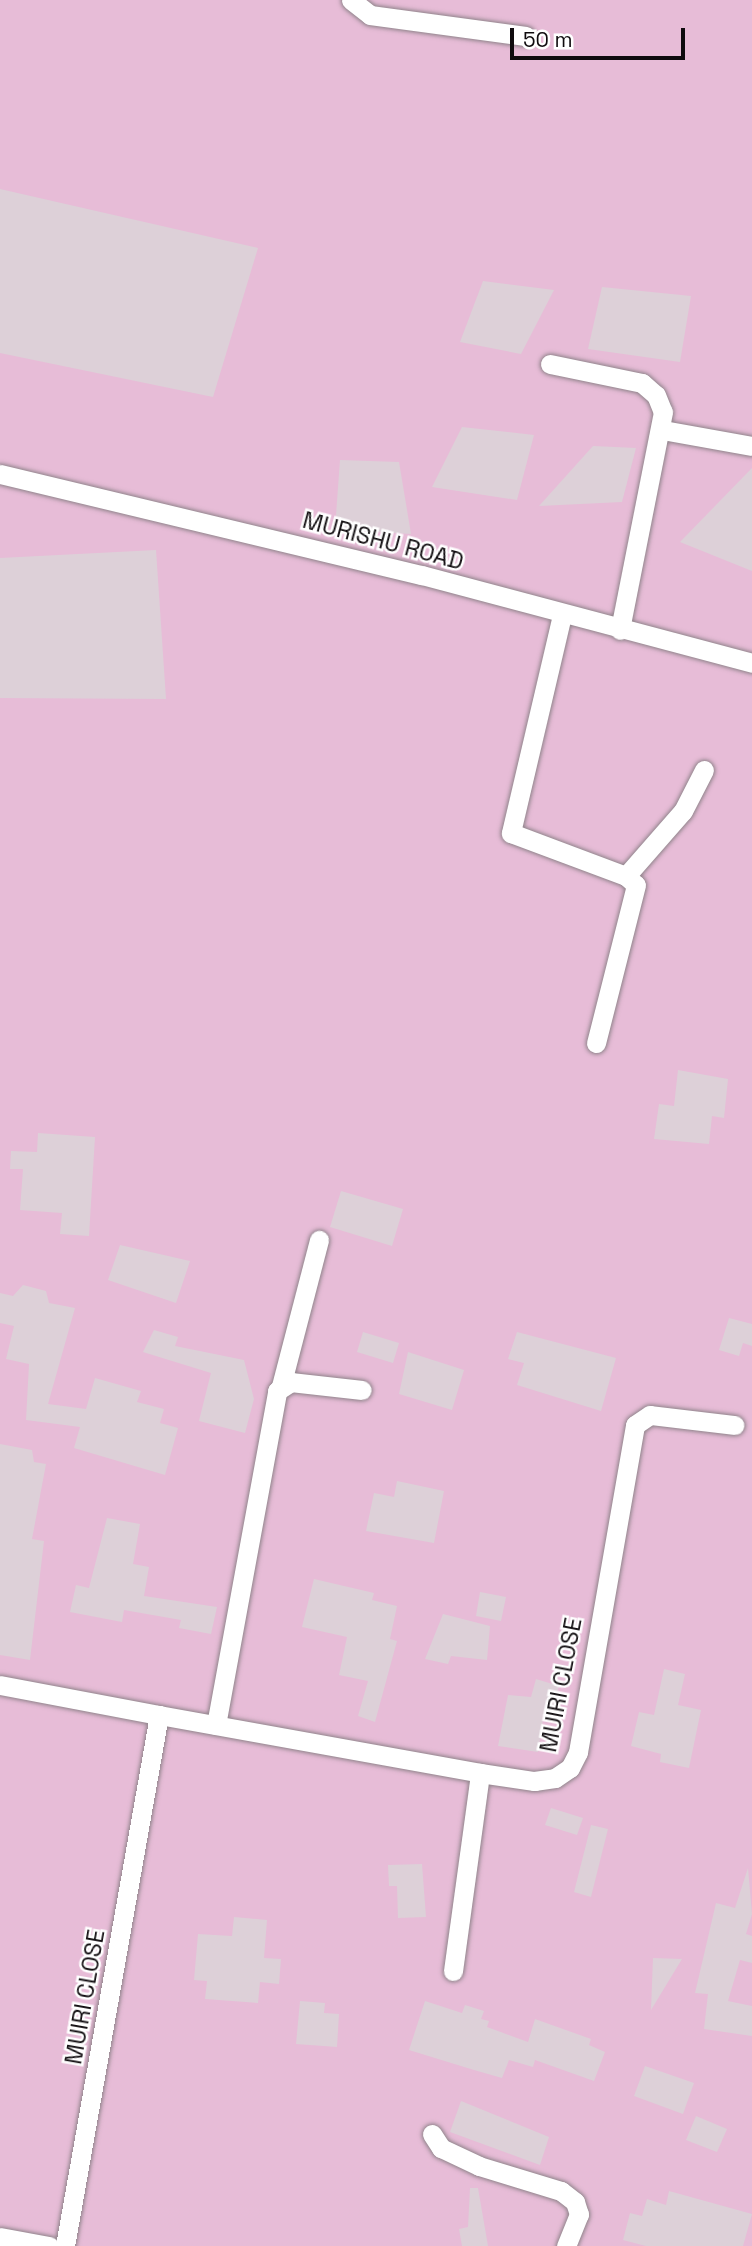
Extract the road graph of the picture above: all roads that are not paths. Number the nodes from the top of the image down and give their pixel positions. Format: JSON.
{"nodes":[{"id":1,"x":351,"y":0,"type":"edge"},
{"id":2,"x":526,"y":36,"type":"dead end"},
{"id":3,"x":550,"y":364,"type":"dead end"},
{"id":4,"x":663,"y":430,"type":"junction"},
{"id":5,"x":752,"y":446,"type":"edge"},
{"id":6,"x":0,"y":474,"type":"edge"},
{"id":7,"x":562,"y":615,"type":"junction"},
{"id":8,"x":620,"y":630,"type":"junction"},
{"id":9,"x":752,"y":663,"type":"edge"},
{"id":10,"x":705,"y":770,"type":"dead end"},
{"id":11,"x":626,"y":876,"type":"junction"},
{"id":12,"x":596,"y":1043,"type":"dead end"},
{"id":13,"x":319,"y":1240,"type":"dead end"},
{"id":14,"x":281,"y":1386,"type":"junction"},
{"id":15,"x":362,"y":1390,"type":"dead end"},
{"id":16,"x":734,"y":1424,"type":"dead end"},
{"id":17,"x":0,"y":1685,"type":"edge"},
{"id":18,"x":159,"y":1715,"type":"junction"},
{"id":19,"x":216,"y":1724,"type":"junction"},
{"id":20,"x":480,"y":1773,"type":"junction"},
{"id":21,"x":453,"y":1971,"type":"dead end"},
{"id":22,"x":432,"y":2134,"type":"dead end"},
{"id":23,"x":0,"y":2237,"type":"edge"},
{"id":24,"x":49,"y":2246,"type":"edge"},
{"id":25,"x":65,"y":2246,"type":"edge"},
{"id":26,"x":566,"y":2246,"type":"edge"}],
"edges":[{"from":1,"to":2,"type":"street"},
{"from":3,"to":4,"type":"street"},
{"from":4,"to":5,"type":"street"},
{"from":4,"to":8,"type":"street"},
{"from":6,"to":7,"type":"street","name":"MURISHU ROAD"},
{"from":7,"to":8,"type":"street","name":"MURISHU ROAD"},
{"from":7,"to":11,"type":"street"},
{"from":8,"to":9,"type":"street","name":"MURISHU ROAD"},
{"from":10,"to":11,"type":"street"},
{"from":11,"to":12,"type":"street"},
{"from":13,"to":14,"type":"street"},
{"from":14,"to":15,"type":"street"},
{"from":14,"to":19,"type":"street"},
{"from":16,"to":20,"type":"street","name":"MUIRI CLOSE"},
{"from":17,"to":18,"type":"street","name":"MUIRI CLOSE"},
{"from":18,"to":19,"type":"street","name":"MUIRI CLOSE"},
{"from":18,"to":25,"type":"street","name":"MUIRI CLOSE"},
{"from":19,"to":20,"type":"street","name":"MUIRI CLOSE"},
{"from":20,"to":21,"type":"street"},
{"from":22,"to":26,"type":"street"},
{"from":23,"to":24,"type":"street"}]}
